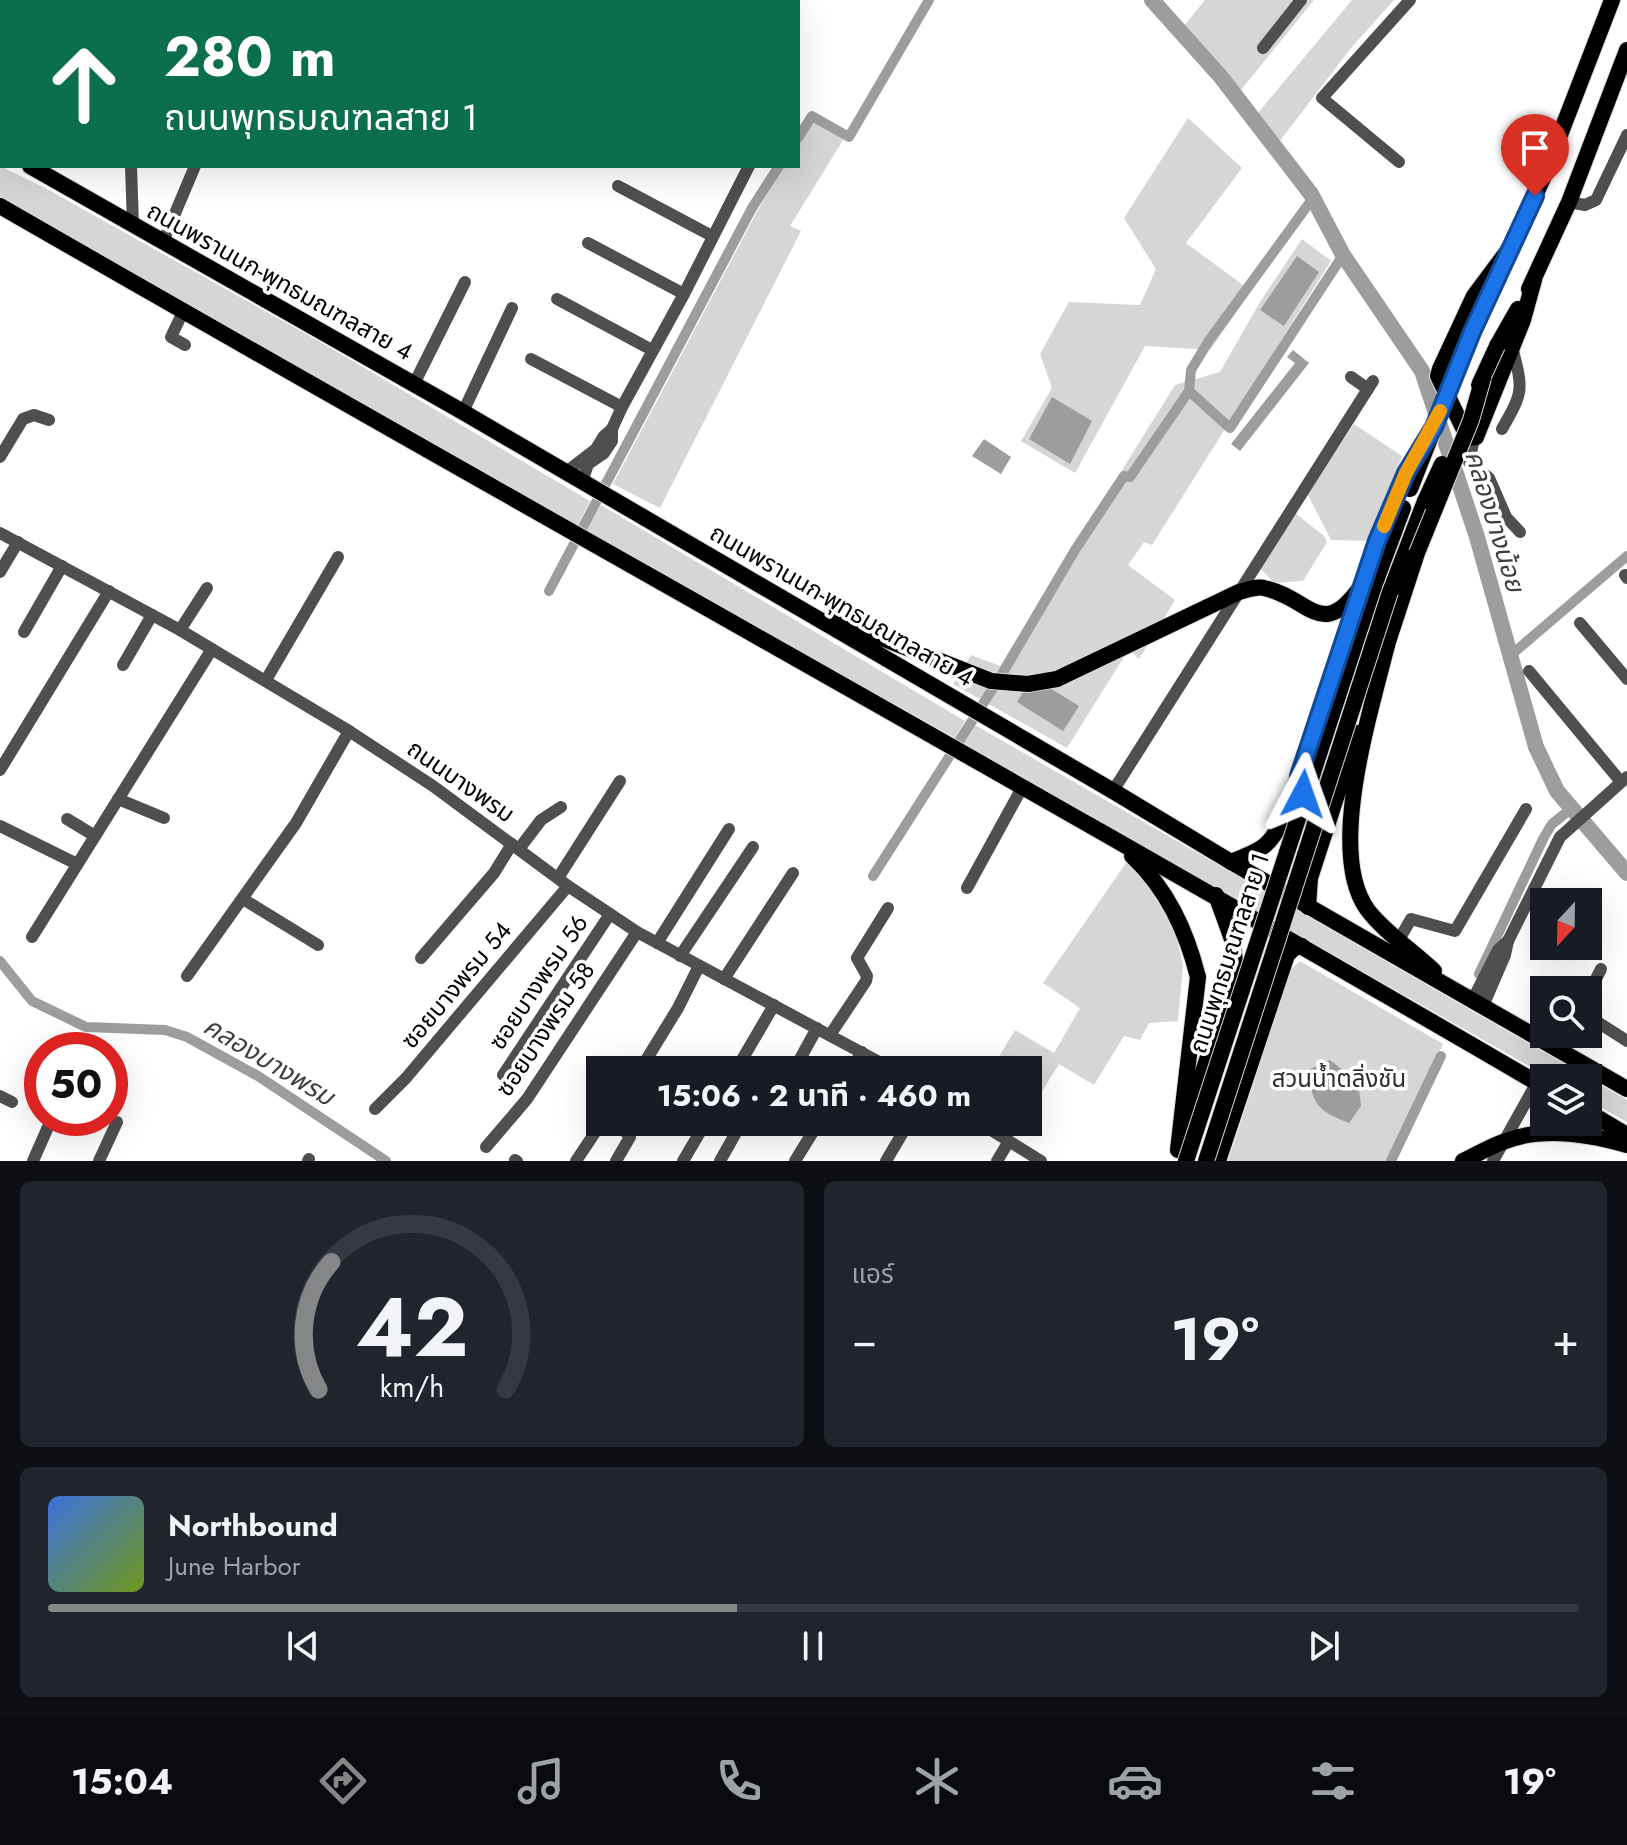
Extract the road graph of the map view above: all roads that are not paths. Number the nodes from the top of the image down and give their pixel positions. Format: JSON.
{"nodes":[{"id":1,"x":1301,"y":0,"type":"edge"},
{"id":2,"x":1410,"y":0,"type":"edge"},
{"id":3,"x":1612,"y":0,"type":"edge"},
{"id":4,"x":1263,"y":48,"type":"dead end"},
{"id":5,"x":1627,"y":50,"type":"edge"},
{"id":6,"x":1627,"y":135,"type":"edge"},
{"id":7,"x":1399,"y":162,"type":"dead end"},
{"id":8,"x":33,"y":168,"type":"edge"},
{"id":9,"x":131,"y":168,"type":"edge"},
{"id":10,"x":194,"y":168,"type":"edge"},
{"id":11,"x":748,"y":168,"type":"edge"},
{"id":12,"x":618,"y":186,"type":"dead end"},
{"id":13,"x":1569,"y":202,"type":"junction"},
{"id":14,"x":0,"y":206,"type":"edge"},
{"id":15,"x":133,"y":225,"type":"junction"},
{"id":16,"x":712,"y":236,"type":"junction"},
{"id":17,"x":1515,"y":241,"type":"junction"},
{"id":18,"x":163,"y":242,"type":"junction"},
{"id":19,"x":588,"y":243,"type":"dead end"},
{"id":20,"x":465,"y":282,"type":"dead end"},
{"id":21,"x":684,"y":294,"type":"junction"},
{"id":22,"x":557,"y":299,"type":"dead end"},
{"id":23,"x":512,"y":308,"type":"dead end"},
{"id":24,"x":183,"y":312,"type":"junction"},
{"id":25,"x":185,"y":345,"type":"dead end"},
{"id":26,"x":1504,"y":347,"type":"junction"},
{"id":27,"x":652,"y":350,"type":"junction"},
{"id":28,"x":531,"y":359,"type":"dead end"},
{"id":29,"x":1351,"y":377,"type":"dead end"},
{"id":30,"x":1483,"y":378,"type":"junction"},
{"id":31,"x":414,"y":384,"type":"junction"},
{"id":32,"x":622,"y":407,"type":"junction"},
{"id":33,"x":463,"y":412,"type":"junction"},
{"id":34,"x":49,"y":420,"type":"dead end"},
{"id":35,"x":612,"y":429,"type":"junction"},
{"id":36,"x":1502,"y":429,"type":"dead end"},
{"id":37,"x":1474,"y":439,"type":"junction"},
{"id":38,"x":0,"y":457,"type":"edge"},
{"id":39,"x":566,"y":472,"type":"junction"},
{"id":40,"x":582,"y":482,"type":"junction"},
{"id":41,"x":1520,"y":532,"type":"dead end"},
{"id":42,"x":0,"y":533,"type":"edge"},
{"id":43,"x":18,"y":542,"type":"junction"},
{"id":44,"x":338,"y":557,"type":"dead end"},
{"id":45,"x":62,"y":566,"type":"junction"},
{"id":46,"x":0,"y":572,"type":"edge"},
{"id":47,"x":1375,"y":587,"type":"junction"},
{"id":48,"x":207,"y":588,"type":"dead end"},
{"id":49,"x":109,"y":591,"type":"junction"},
{"id":50,"x":1239,"y":592,"type":"junction"},
{"id":51,"x":781,"y":598,"type":"junction"},
{"id":52,"x":152,"y":615,"type":"junction"},
{"id":53,"x":1580,"y":623,"type":"dead end"},
{"id":54,"x":180,"y":630,"type":"junction"},
{"id":55,"x":24,"y":632,"type":"dead end"},
{"id":56,"x":1387,"y":645,"type":"junction"},
{"id":57,"x":212,"y":649,"type":"junction"},
{"id":58,"x":123,"y":665,"type":"dead end"},
{"id":59,"x":1529,"y":671,"type":"dead end"},
{"id":60,"x":1627,"y":679,"type":"edge"},
{"id":61,"x":266,"y":680,"type":"junction"},
{"id":62,"x":349,"y":731,"type":"junction"},
{"id":63,"x":0,"y":770,"type":"edge"},
{"id":64,"x":1299,"y":776,"type":"junction"},
{"id":65,"x":1624,"y":780,"type":"edge"},
{"id":66,"x":620,"y":781,"type":"dead end"},
{"id":67,"x":1023,"y":786,"type":"junction"},
{"id":68,"x":1113,"y":791,"type":"junction"},
{"id":69,"x":1336,"y":797,"type":"junction"},
{"id":70,"x":118,"y":799,"type":"junction"},
{"id":71,"x":561,"y":807,"type":"dead end"},
{"id":72,"x":1526,"y":809,"type":"dead end"},
{"id":73,"x":164,"y":818,"type":"dead end"},
{"id":74,"x":67,"y":819,"type":"dead end"},
{"id":75,"x":0,"y":826,"type":"edge"},
{"id":76,"x":729,"y":829,"type":"dead end"},
{"id":77,"x":95,"y":836,"type":"junction"},
{"id":78,"x":1113,"y":837,"type":"junction"},
{"id":79,"x":515,"y":846,"type":"junction"},
{"id":80,"x":753,"y":847,"type":"dead end"},
{"id":81,"x":1231,"y":862,"type":"junction"},
{"id":82,"x":77,"y":864,"type":"junction"},
{"id":83,"x":793,"y":873,"type":"dead end"},
{"id":84,"x":563,"y":882,"type":"junction"},
{"id":85,"x":967,"y":888,"type":"dead end"},
{"id":86,"x":1216,"y":895,"type":"junction"},
{"id":87,"x":243,"y":899,"type":"junction"},
{"id":88,"x":1308,"y":907,"type":"junction"},
{"id":89,"x":888,"y":908,"type":"dead end"},
{"id":90,"x":610,"y":914,"type":"junction"},
{"id":91,"x":637,"y":932,"type":"junction"},
{"id":92,"x":32,"y":937,"type":"dead end"},
{"id":93,"x":1399,"y":939,"type":"junction"},
{"id":94,"x":657,"y":943,"type":"junction"},
{"id":95,"x":318,"y":945,"type":"dead end"},
{"id":96,"x":1302,"y":946,"type":"junction"},
{"id":97,"x":1391,"y":954,"type":"junction"},
{"id":98,"x":680,"y":956,"type":"junction"},
{"id":99,"x":421,"y":958,"type":"dead end"},
{"id":100,"x":699,"y":966,"type":"junction"},
{"id":101,"x":1601,"y":969,"type":"dead end"},
{"id":102,"x":187,"y":976,"type":"dead end"},
{"id":103,"x":1598,"y":976,"type":"edge"},
{"id":104,"x":724,"y":979,"type":"junction"},
{"id":105,"x":1471,"y":1000,"type":"junction"},
{"id":106,"x":774,"y":1005,"type":"junction"},
{"id":107,"x":1602,"y":1025,"type":"edge"},
{"id":108,"x":1216,"y":1029,"type":"junction"},
{"id":109,"x":823,"y":1031,"type":"junction"},
{"id":110,"x":1627,"y":1041,"type":"edge"},
{"id":111,"x":1560,"y":1048,"type":"edge"},
{"id":112,"x":1254,"y":1049,"type":"junction"},
{"id":113,"x":1558,"y":1051,"type":"junction"},
{"id":114,"x":862,"y":1052,"type":"junction"},
{"id":115,"x":649,"y":1056,"type":"edge"},
{"id":116,"x":744,"y":1056,"type":"edge"},
{"id":117,"x":804,"y":1056,"type":"edge"},
{"id":118,"x":808,"y":1056,"type":"edge"},
{"id":119,"x":860,"y":1056,"type":"edge"},
{"id":120,"x":869,"y":1056,"type":"edge"},
{"id":121,"x":503,"y":1075,"type":"dead end"},
{"id":122,"x":1530,"y":1079,"type":"edge"},
{"id":123,"x":1627,"y":1089,"type":"edge"},
{"id":124,"x":1530,"y":1101,"type":"edge"},
{"id":125,"x":375,"y":1109,"type":"dead end"},
{"id":126,"x":1602,"y":1120,"type":"edge"},
{"id":127,"x":1627,"y":1135,"type":"edge"},
{"id":128,"x":44,"y":1136,"type":"edge"},
{"id":129,"x":111,"y":1136,"type":"edge"},
{"id":130,"x":593,"y":1136,"type":"edge"},
{"id":131,"x":629,"y":1136,"type":"edge"},
{"id":132,"x":698,"y":1136,"type":"edge"},
{"id":133,"x":734,"y":1136,"type":"edge"},
{"id":134,"x":810,"y":1136,"type":"edge"},
{"id":135,"x":901,"y":1136,"type":"edge"},
{"id":136,"x":1001,"y":1136,"type":"edge"},
{"id":137,"x":1009,"y":1141,"type":"junction"},
{"id":138,"x":1505,"y":1141,"type":"junction"},
{"id":139,"x":1627,"y":1145,"type":"edge"},
{"id":140,"x":486,"y":1147,"type":"dead end"},
{"id":141,"x":1179,"y":1157,"type":"edge"},
{"id":142,"x":33,"y":1161,"type":"edge"},
{"id":143,"x":99,"y":1161,"type":"edge"},
{"id":144,"x":576,"y":1161,"type":"edge"},
{"id":145,"x":616,"y":1161,"type":"edge"},
{"id":146,"x":683,"y":1161,"type":"edge"},
{"id":147,"x":720,"y":1161,"type":"edge"},
{"id":148,"x":795,"y":1161,"type":"edge"},
{"id":149,"x":886,"y":1161,"type":"edge"},
{"id":150,"x":997,"y":1161,"type":"edge"},
{"id":151,"x":1041,"y":1161,"type":"edge"},
{"id":152,"x":1206,"y":1161,"type":"edge"},
{"id":153,"x":1218,"y":1161,"type":"edge"},
{"id":154,"x":1463,"y":1161,"type":"edge"},
{"id":155,"x":1493,"y":1161,"type":"edge"}],
"edges":[{"from":1,"to":4,"type":"street"},
{"from":2,"to":7,"type":"street"},
{"from":3,"to":17,"type":"main road","name":"ถนนพุทธมณฑลสาย 1"},
{"from":5,"to":13,"type":"main road","name":"ถนนพุทธมณฑลสาย 1"},
{"from":6,"to":13,"type":"street"},
{"from":8,"to":15,"type":"main road","name":"ถนนพรานนก-พุทธมณฑลสาย 4"},
{"from":9,"to":15,"type":"street"},
{"from":10,"to":18,"type":"street"},
{"from":11,"to":16,"type":"street"},
{"from":12,"to":16,"type":"street"},
{"from":13,"to":26,"type":"main road","name":"ถนนพุทธมณฑลสาย 1"},
{"from":14,"to":24,"type":"main road"},
{"from":15,"to":18,"type":"main road","name":"ถนนพรานนก-พุทธมณฑลสาย 4"},
{"from":16,"to":21,"type":"street"},
{"from":17,"to":37,"type":"main road"},
{"from":17,"to":47,"type":"main road","name":"ถนนพุทธมณฑลสาย 1","bridge":true},
{"from":18,"to":31,"type":"main road","name":"ถนนพรานนก-พุทธมณฑลสาย 4"},
{"from":19,"to":21,"type":"street"},
{"from":20,"to":31,"type":"street"},
{"from":21,"to":27,"type":"street"},
{"from":22,"to":27,"type":"street"},
{"from":23,"to":33,"type":"street"},
{"from":24,"to":25,"type":"street"},
{"from":24,"to":67,"type":"main road"},
{"from":26,"to":30,"type":"main road","name":"ถนนพุทธมณฑลสาย 1","bridge":true},
{"from":26,"to":36,"type":"street"},
{"from":26,"to":37,"type":"main road"},
{"from":27,"to":32,"type":"street"},
{"from":28,"to":32,"type":"street"},
{"from":29,"to":50,"type":"street"},
{"from":30,"to":47,"type":"main road","name":"ถนนพุทธมณฑลสาย 1","bridge":true},
{"from":30,"to":56,"type":"main road","bridge":true},
{"from":31,"to":33,"type":"main road","name":"ถนนพรานนก-พุทธมณฑลสาย 4"},
{"from":32,"to":35,"type":"street"},
{"from":33,"to":39,"type":"main road","name":"ถนนพรานนก-พุทธมณฑลสาย 4"},
{"from":34,"to":38,"type":"street"},
{"from":35,"to":39,"type":"street"},
{"from":35,"to":40,"type":"street"},
{"from":37,"to":41,"type":"street"},
{"from":39,"to":40,"type":"main road","name":"ถนนพรานนก-พุทธมณฑลสาย 4"},
{"from":40,"to":51,"type":"main road","name":"ถนนพรานนก-พุทธมณฑลสาย 4"},
{"from":42,"to":43,"type":"street","name":"ถนนบางพรม"},
{"from":43,"to":45,"type":"street","name":"ถนนบางพรม"},
{"from":43,"to":46,"type":"street"},
{"from":44,"to":61,"type":"street"},
{"from":45,"to":49,"type":"street","name":"ถนนบางพรม"},
{"from":45,"to":55,"type":"street"},
{"from":47,"to":50,"type":"main road"},
{"from":47,"to":64,"type":"main road"},
{"from":47,"to":141,"type":"main road","name":"ถนนพุทธมณฑลสาย 1","bridge":true},
{"from":47,"to":152,"type":"main road","name":"ถนนพุทธมณฑลสาย 1","bridge":true},
{"from":48,"to":54,"type":"street"},
{"from":49,"to":52,"type":"street","name":"ถนนบางพรม"},
{"from":49,"to":63,"type":"street"},
{"from":50,"to":51,"type":"main road"},
{"from":50,"to":68,"type":"street"},
{"from":51,"to":68,"type":"main road","name":"ถนนพรานนก-พุทธมณฑลสาย 4"},
{"from":52,"to":54,"type":"street","name":"ถนนบางพรม"},
{"from":52,"to":58,"type":"street"},
{"from":53,"to":60,"type":"street"},
{"from":54,"to":57,"type":"street","name":"ถนนบางพรม"},
{"from":56,"to":69,"type":"main road"},
{"from":56,"to":93,"type":"main road"},
{"from":57,"to":61,"type":"street","name":"ถนนบางพรม"},
{"from":57,"to":70,"type":"street"},
{"from":59,"to":65,"type":"street"},
{"from":61,"to":62,"type":"street","name":"ถนนบางพรม"},
{"from":62,"to":79,"type":"street","name":"ถนนบางพรม"},
{"from":62,"to":87,"type":"street"},
{"from":64,"to":69,"type":"main road"},
{"from":64,"to":81,"type":"main road"},
{"from":65,"to":105,"type":"street"},
{"from":66,"to":84,"type":"street","name":"ซอยบางพรม 54"},
{"from":67,"to":78,"type":"main road"},
{"from":67,"to":85,"type":"street"},
{"from":68,"to":81,"type":"main road","name":"ถนนพรานนก-พุทธมณฑลสาย 4"},
{"from":69,"to":88,"type":"main road"},
{"from":70,"to":73,"type":"street"},
{"from":70,"to":77,"type":"street"},
{"from":71,"to":79,"type":"street"},
{"from":72,"to":93,"type":"street"},
{"from":74,"to":77,"type":"street"},
{"from":75,"to":82,"type":"street"},
{"from":76,"to":94,"type":"street"},
{"from":77,"to":82,"type":"street"},
{"from":78,"to":86,"type":"main road"},
{"from":78,"to":141,"type":"main road"},
{"from":79,"to":84,"type":"street","name":"ถนนบางพรม"},
{"from":79,"to":99,"type":"street"},
{"from":80,"to":98,"type":"street"},
{"from":81,"to":88,"type":"main road","name":"ถนนพรานนก-พุทธมณฑลสาย 4"},
{"from":82,"to":92,"type":"street"},
{"from":83,"to":104,"type":"street"},
{"from":84,"to":90,"type":"street","name":"ถนนบางพรม"},
{"from":84,"to":125,"type":"street","name":"ซอยบางพรม 54"},
{"from":86,"to":96,"type":"main road"},
{"from":86,"to":108,"type":"main road"},
{"from":87,"to":95,"type":"street"},
{"from":87,"to":102,"type":"street"},
{"from":88,"to":97,"type":"main road","name":"ถนนพรานนก-พุทธมณฑลสาย 4"},
{"from":89,"to":109,"type":"street"},
{"from":90,"to":91,"type":"street","name":"ถนนบางพรม"},
{"from":90,"to":121,"type":"street","name":"ซอยบางพรม 56"},
{"from":91,"to":94,"type":"street","name":"ถนนบางพรม"},
{"from":91,"to":140,"type":"street","name":"ซอยบางพรม 58"},
{"from":93,"to":97,"type":"street"},
{"from":93,"to":105,"type":"main road"},
{"from":94,"to":98,"type":"street","name":"ถนนบางพรม"},
{"from":96,"to":112,"type":"main road"},
{"from":96,"to":122,"type":"main road"},
{"from":97,"to":105,"type":"main road","name":"ถนนพรานนก-พุทธมณฑลสาย 4"},
{"from":98,"to":100,"type":"street","name":"ถนนบางพรม"},
{"from":100,"to":104,"type":"street","name":"ถนนบางพรม"},
{"from":100,"to":115,"type":"street"},
{"from":101,"to":103,"type":"street"},
{"from":104,"to":106,"type":"street","name":"ถนนบางพรม"},
{"from":105,"to":113,"type":"main road","name":"ถนนพรานนก-พุทธมณฑลสาย 4"},
{"from":106,"to":109,"type":"street","name":"ถนนบางพรม"},
{"from":106,"to":116,"type":"street"},
{"from":107,"to":110,"type":"street"},
{"from":108,"to":112,"type":"main road"},
{"from":108,"to":141,"type":"main road"},
{"from":109,"to":114,"type":"street","name":"ถนนบางพรม"},
{"from":109,"to":117,"type":"street"},
{"from":109,"to":118,"type":"street"},
{"from":111,"to":113,"type":"street"},
{"from":112,"to":153,"type":"main road"},
{"from":113,"to":123,"type":"main road","name":"ถนนพรานนก-พุทธมณฑลสาย 4"},
{"from":114,"to":119,"type":"street"},
{"from":114,"to":120,"type":"street","name":"ถนนบางพรม"},
{"from":124,"to":138,"type":"street"},
{"from":126,"to":127,"type":"main road"},
{"from":128,"to":142,"type":"street"},
{"from":129,"to":143,"type":"street"},
{"from":130,"to":144,"type":"street"},
{"from":131,"to":145,"type":"street"},
{"from":132,"to":146,"type":"street"},
{"from":133,"to":147,"type":"street"},
{"from":134,"to":148,"type":"street"},
{"from":135,"to":149,"type":"street"},
{"from":136,"to":137,"type":"street"},
{"from":137,"to":150,"type":"street"},
{"from":137,"to":151,"type":"street"},
{"from":138,"to":139,"type":"main road"},
{"from":138,"to":154,"type":"main road"},
{"from":138,"to":155,"type":"street"}]}
